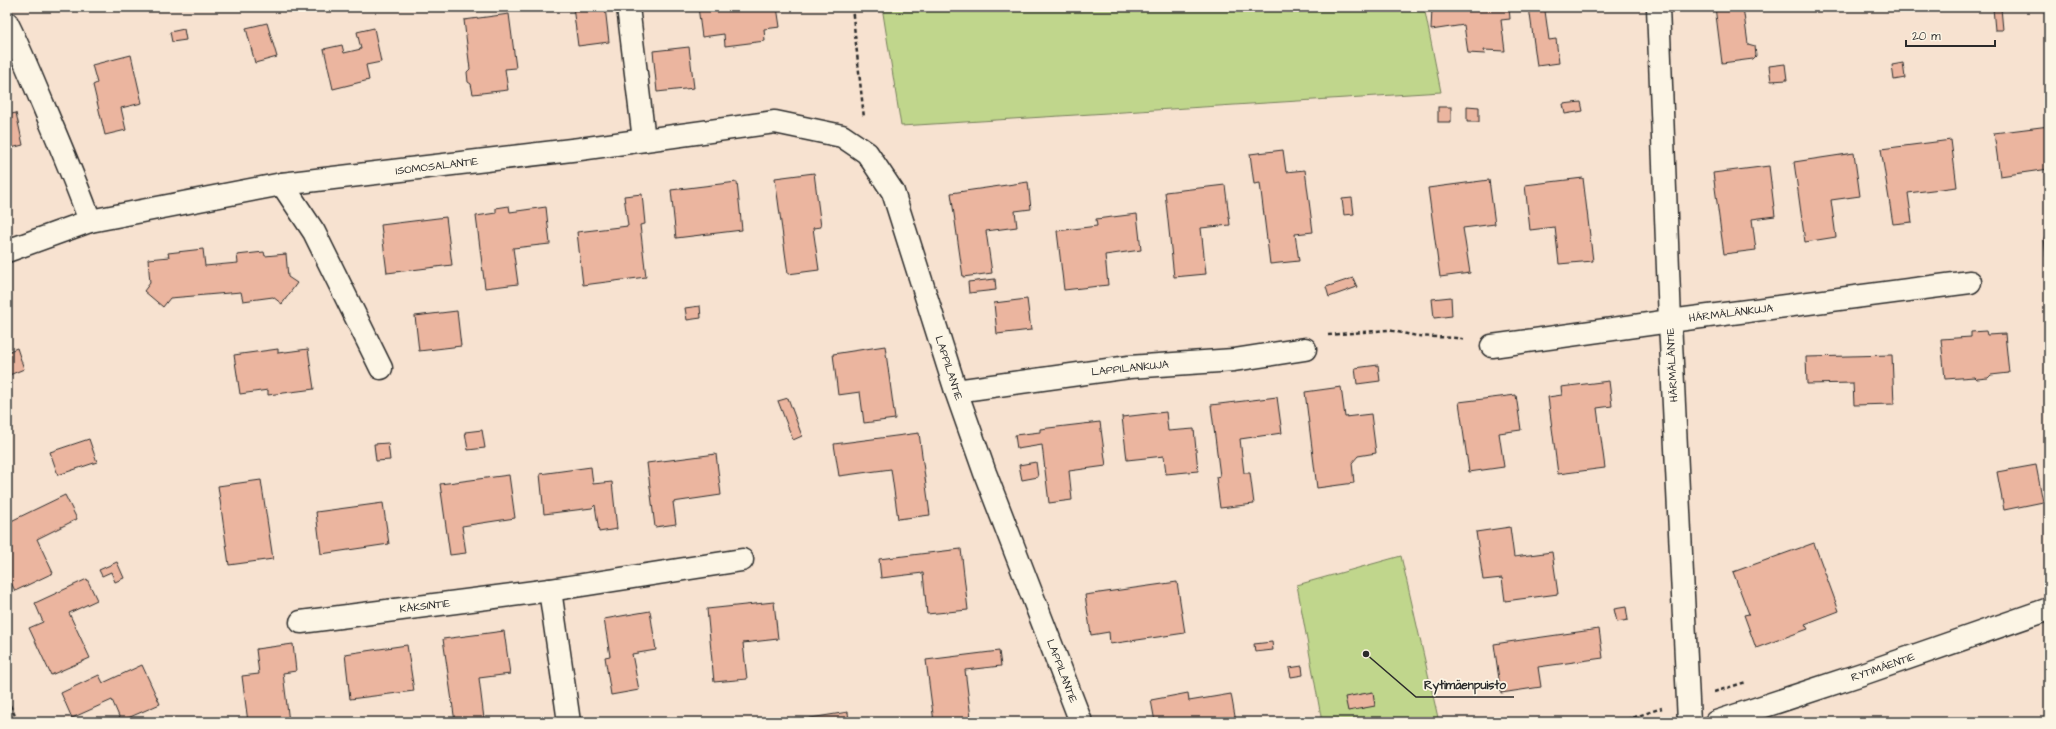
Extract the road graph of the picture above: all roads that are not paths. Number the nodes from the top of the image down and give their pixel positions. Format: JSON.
{"nodes":[{"id":1,"x":628,"y":7,"type":"edge"},
{"id":2,"x":1658,"y":7,"type":"edge"},
{"id":3,"x":7,"y":23,"type":"edge"},
{"id":4,"x":644,"y":140,"type":"junction"},
{"id":5,"x":867,"y":153,"type":"joint"},
{"id":6,"x":282,"y":184,"type":"junction"},
{"id":7,"x":90,"y":221,"type":"junction"},
{"id":8,"x":7,"y":251,"type":"edge"},
{"id":9,"x":1970,"y":282,"type":"dead end"},
{"id":10,"x":1670,"y":320,"type":"junction"},
{"id":11,"x":1492,"y":346,"type":"road end"},
{"id":12,"x":1305,"y":349,"type":"road end"},
{"id":13,"x":381,"y":368,"type":"dead end"},
{"id":14,"x":956,"y":391,"type":"junction"},
{"id":15,"x":742,"y":560,"type":"dead end"},
{"id":16,"x":550,"y":590,"type":"junction"},
{"id":17,"x":2049,"y":609,"type":"edge"},
{"id":18,"x":301,"y":622,"type":"dead end"},
{"id":19,"x":569,"y":722,"type":"edge"},
{"id":20,"x":1081,"y":722,"type":"edge"},
{"id":21,"x":1689,"y":722,"type":"edge"},
{"id":22,"x":1716,"y":722,"type":"edge"}],
"edges":[{"from":1,"to":4,"type":"street"},
{"from":2,"to":10,"type":"street","name":"HÄRMÄLÄNTIE"},
{"from":3,"to":7,"type":"street"},
{"from":4,"to":5,"type":"street","name":"ISOMOSALANTIE"},
{"from":4,"to":6,"type":"street","name":"ISOMOSALANTIE"},
{"from":5,"to":14,"type":"street","name":"LAPPILANTIE"},
{"from":6,"to":7,"type":"street","name":"ISOMOSALANTIE"},
{"from":6,"to":13,"type":"street"},
{"from":7,"to":8,"type":"street","name":"ISOMOSALANTIE"},
{"from":9,"to":10,"type":"street","name":"HÄRMÄLÄNKUJA"},
{"from":10,"to":11,"type":"street","name":"HÄRMÄLÄNKUJA"},
{"from":10,"to":21,"type":"street","name":"HÄRMÄLÄNTIE"},
{"from":12,"to":14,"type":"street","name":"LAPPILANKUJA"},
{"from":14,"to":20,"type":"street","name":"LAPPILANTIE"},
{"from":15,"to":16,"type":"street","name":"KÅKSINTIE"},
{"from":16,"to":18,"type":"street","name":"KÅKSINTIE"},
{"from":16,"to":19,"type":"street"},
{"from":17,"to":22,"type":"street","name":"RYTIMÄENTIE"}]}
